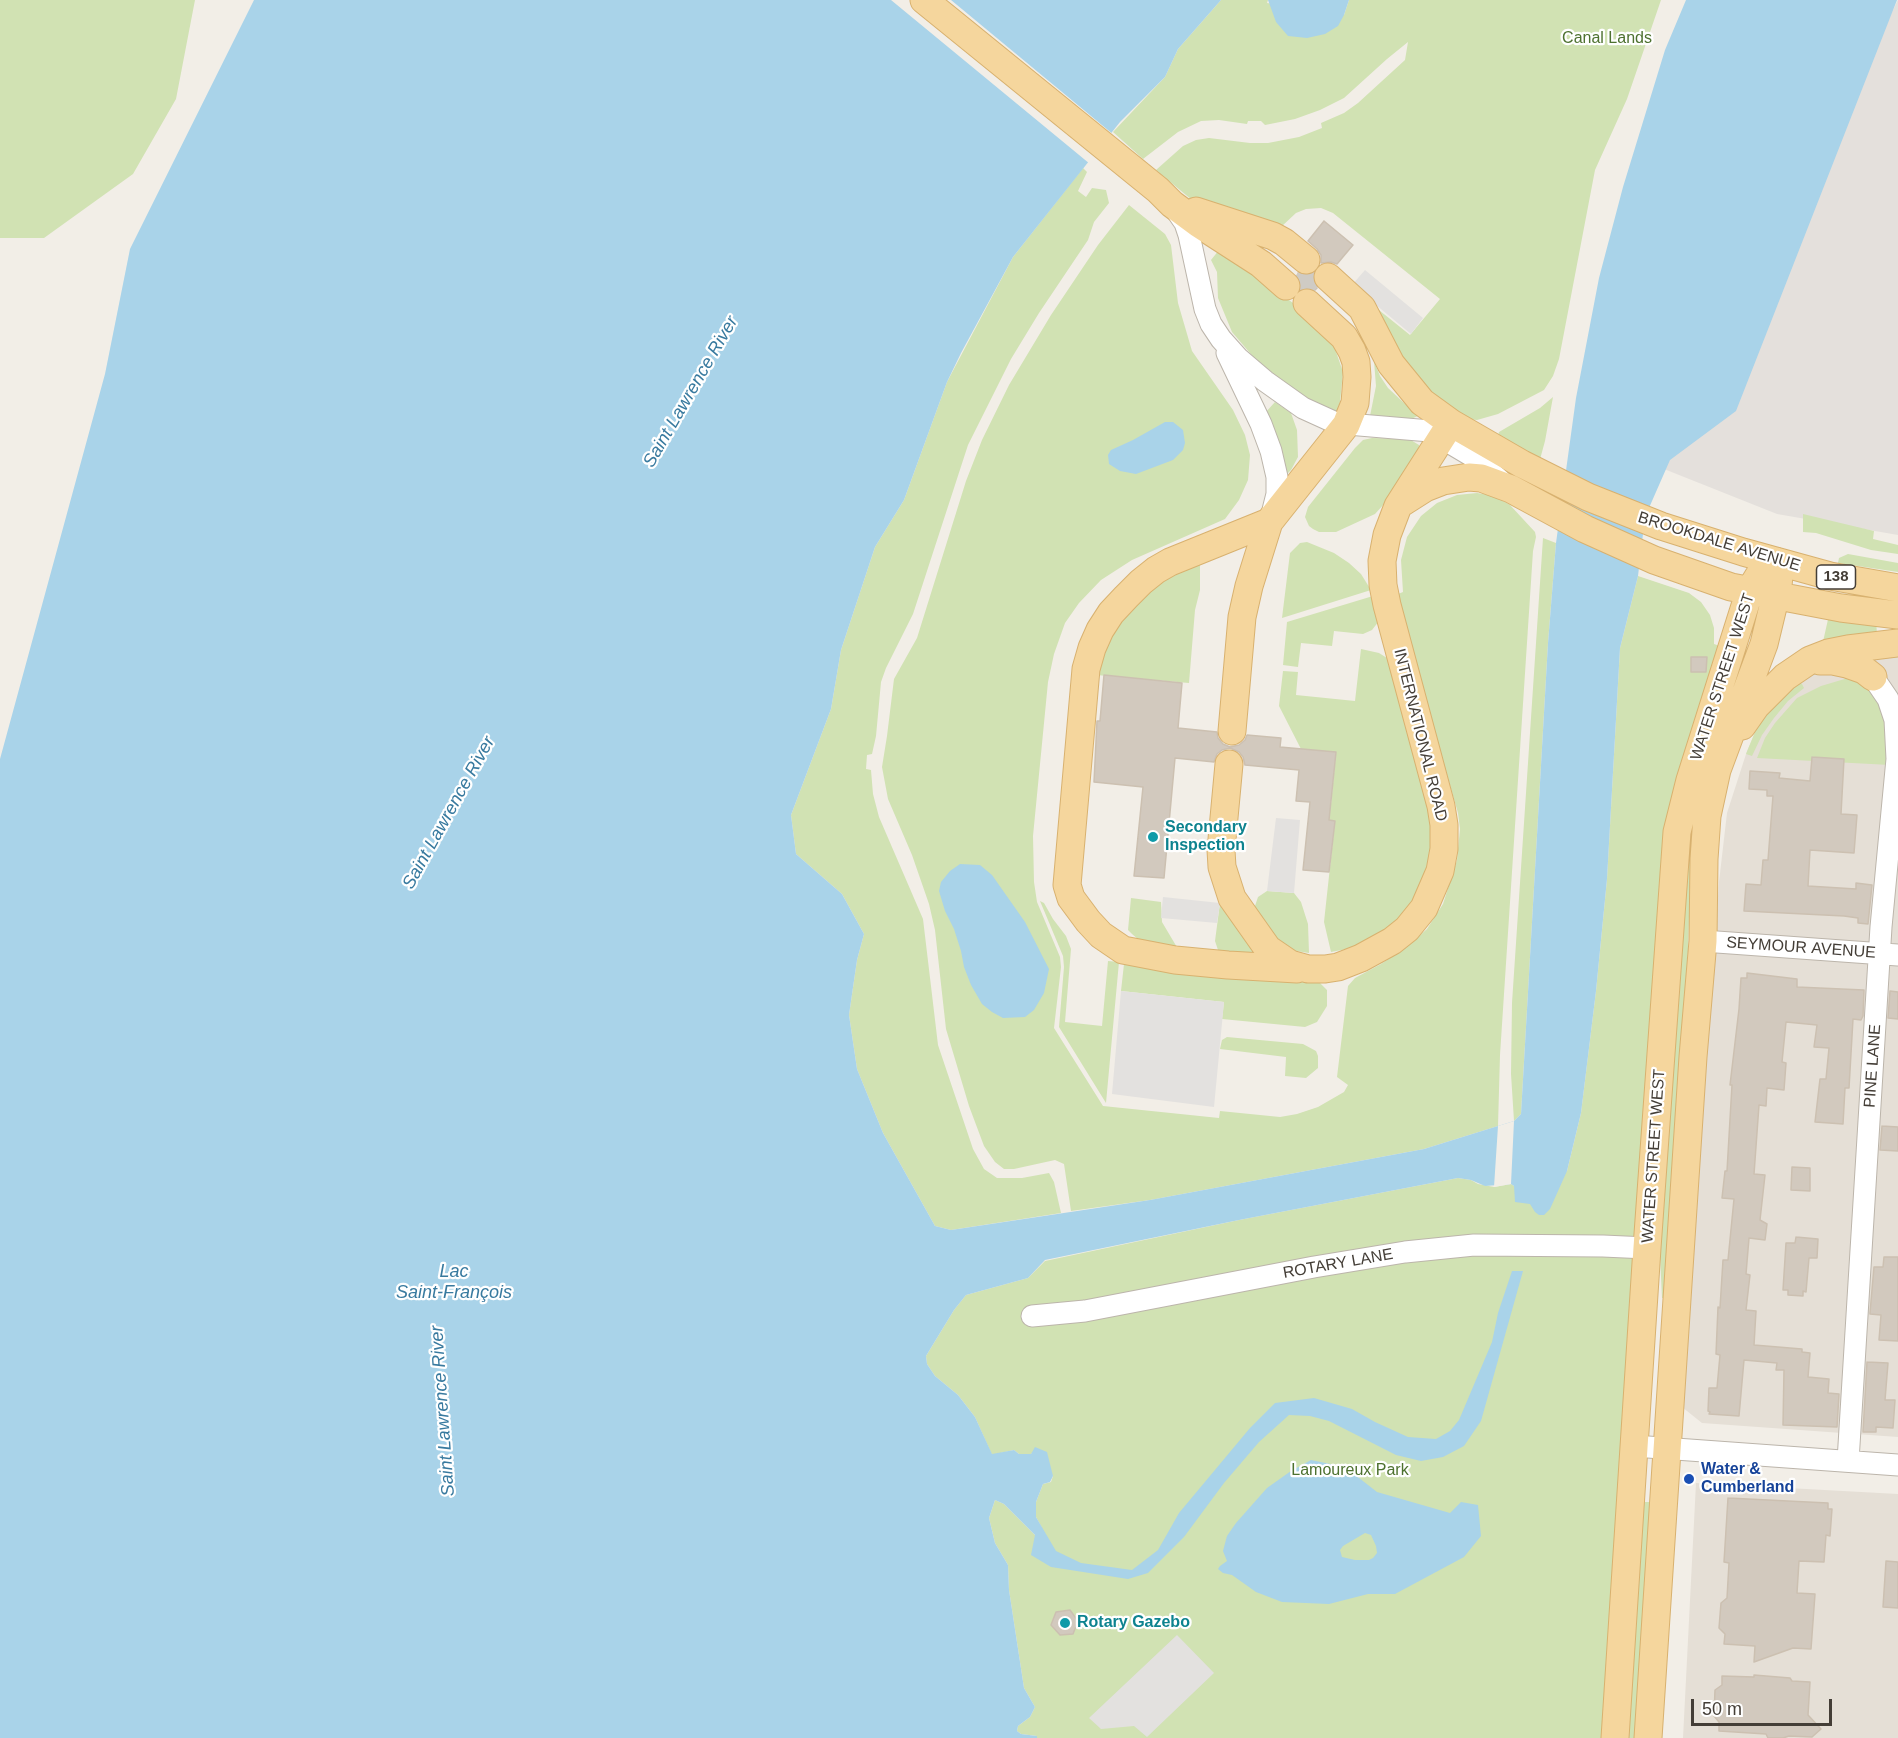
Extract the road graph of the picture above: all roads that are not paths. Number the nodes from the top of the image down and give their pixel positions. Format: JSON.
{"nodes":[{"id":1,"x":924,"y":0,"type":"edge"},
{"id":2,"x":1171,"y":202,"type":"junction"},
{"id":3,"x":1306,"y":282,"type":"junction"},
{"id":4,"x":1221,"y":339,"type":"junction"},
{"id":5,"x":1346,"y":425,"type":"junction"},
{"id":6,"x":1447,"y":430,"type":"junction"},
{"id":7,"x":1511,"y":489,"type":"junction"},
{"id":8,"x":1398,"y":506,"type":"junction"},
{"id":9,"x":1269,"y":522,"type":"junction"},
{"id":10,"x":1776,"y":561,"type":"junction"},
{"id":11,"x":1898,"y":588,"type":"edge"},
{"id":12,"x":1750,"y":590,"type":"junction"},
{"id":13,"x":1777,"y":595,"type":"junction"},
{"id":14,"x":1898,"y":615,"type":"edge"},
{"id":15,"x":1898,"y":643,"type":"edge"},
{"id":16,"x":1810,"y":660,"type":"junction"},
{"id":17,"x":1873,"y":677,"type":"joint"},
{"id":18,"x":1232,"y":731,"type":"dead end"},
{"id":19,"x":1721,"y":757,"type":"junction"},
{"id":20,"x":1228,"y":764,"type":"dead end"},
{"id":21,"x":1703,"y":941,"type":"junction"},
{"id":22,"x":1889,"y":955,"type":"edge"},
{"id":23,"x":1308,"y":969,"type":"junction"},
{"id":24,"x":1647,"y":1248,"type":"junction"},
{"id":25,"x":1032,"y":1316,"type":"dead end"},
{"id":26,"x":1634,"y":1446,"type":"junction"},
{"id":27,"x":1668,"y":1448,"type":"junction"},
{"id":28,"x":1848,"y":1461,"type":"junction"},
{"id":29,"x":1898,"y":1465,"type":"edge"},
{"id":30,"x":1615,"y":1738,"type":"edge"},
{"id":31,"x":1648,"y":1738,"type":"edge"}],
"edges":[{"from":1,"to":2,"type":"main road"},
{"from":2,"to":3,"type":"main road"},
{"from":2,"to":4,"type":"street"},
{"from":3,"to":5,"type":"main road"},
{"from":3,"to":6,"type":"main road"},
{"from":4,"to":5,"type":"street"},
{"from":4,"to":9,"type":"street"},
{"from":5,"to":6,"type":"street"},
{"from":5,"to":9,"type":"main road"},
{"from":6,"to":7,"type":"street"},
{"from":6,"to":8,"type":"main road","name":"INTERNATIONAL ROAD"},
{"from":6,"to":10,"type":"main road","name":"BROOKDALE AVENUE","number":"138"},
{"from":7,"to":8,"type":"main road"},
{"from":7,"to":12,"type":"main road","name":"BROOKDALE AVENUE","number":"138"},
{"from":8,"to":23,"type":"main road","name":"INTERNATIONAL ROAD"},
{"from":9,"to":18,"type":"main road"},
{"from":9,"to":23,"type":"main road"},
{"from":10,"to":11,"type":"main road","name":"BROOKDALE AVENUE","number":"138"},
{"from":10,"to":12,"type":"main road","name":"WATER STREET WEST"},
{"from":10,"to":13,"type":"main road","name":"WATER STREET WEST"},
{"from":12,"to":13,"type":"main road","name":"BROOKDALE AVENUE","number":"138"},
{"from":12,"to":24,"type":"main road","name":"WATER STREET WEST"},
{"from":13,"to":14,"type":"main road","name":"BROOKDALE AVENUE","number":"138"},
{"from":13,"to":19,"type":"main road","name":"WATER STREET WEST"},
{"from":15,"to":16,"type":"main road"},
{"from":16,"to":17,"type":"main road"},
{"from":16,"to":19,"type":"main road"},
{"from":17,"to":22,"type":"street","name":"PINE LANE"},
{"from":19,"to":21,"type":"main road","name":"WATER STREET WEST"},
{"from":20,"to":23,"type":"main road","name":"INTERNATIONAL ROAD"},
{"from":21,"to":22,"type":"street","name":"SEYMOUR AVENUE"},
{"from":21,"to":27,"type":"main road","name":"WATER STREET WEST"},
{"from":22,"to":28,"type":"street","name":"PINE LANE"},
{"from":24,"to":25,"type":"street","name":"ROTARY LANE"},
{"from":24,"to":26,"type":"main road","name":"WATER STREET WEST"},
{"from":26,"to":27,"type":"street"},
{"from":26,"to":30,"type":"main road","name":"WATER STREET WEST"},
{"from":27,"to":28,"type":"street"},
{"from":27,"to":31,"type":"main road","name":"WATER STREET WEST"},
{"from":28,"to":29,"type":"street"}]}
